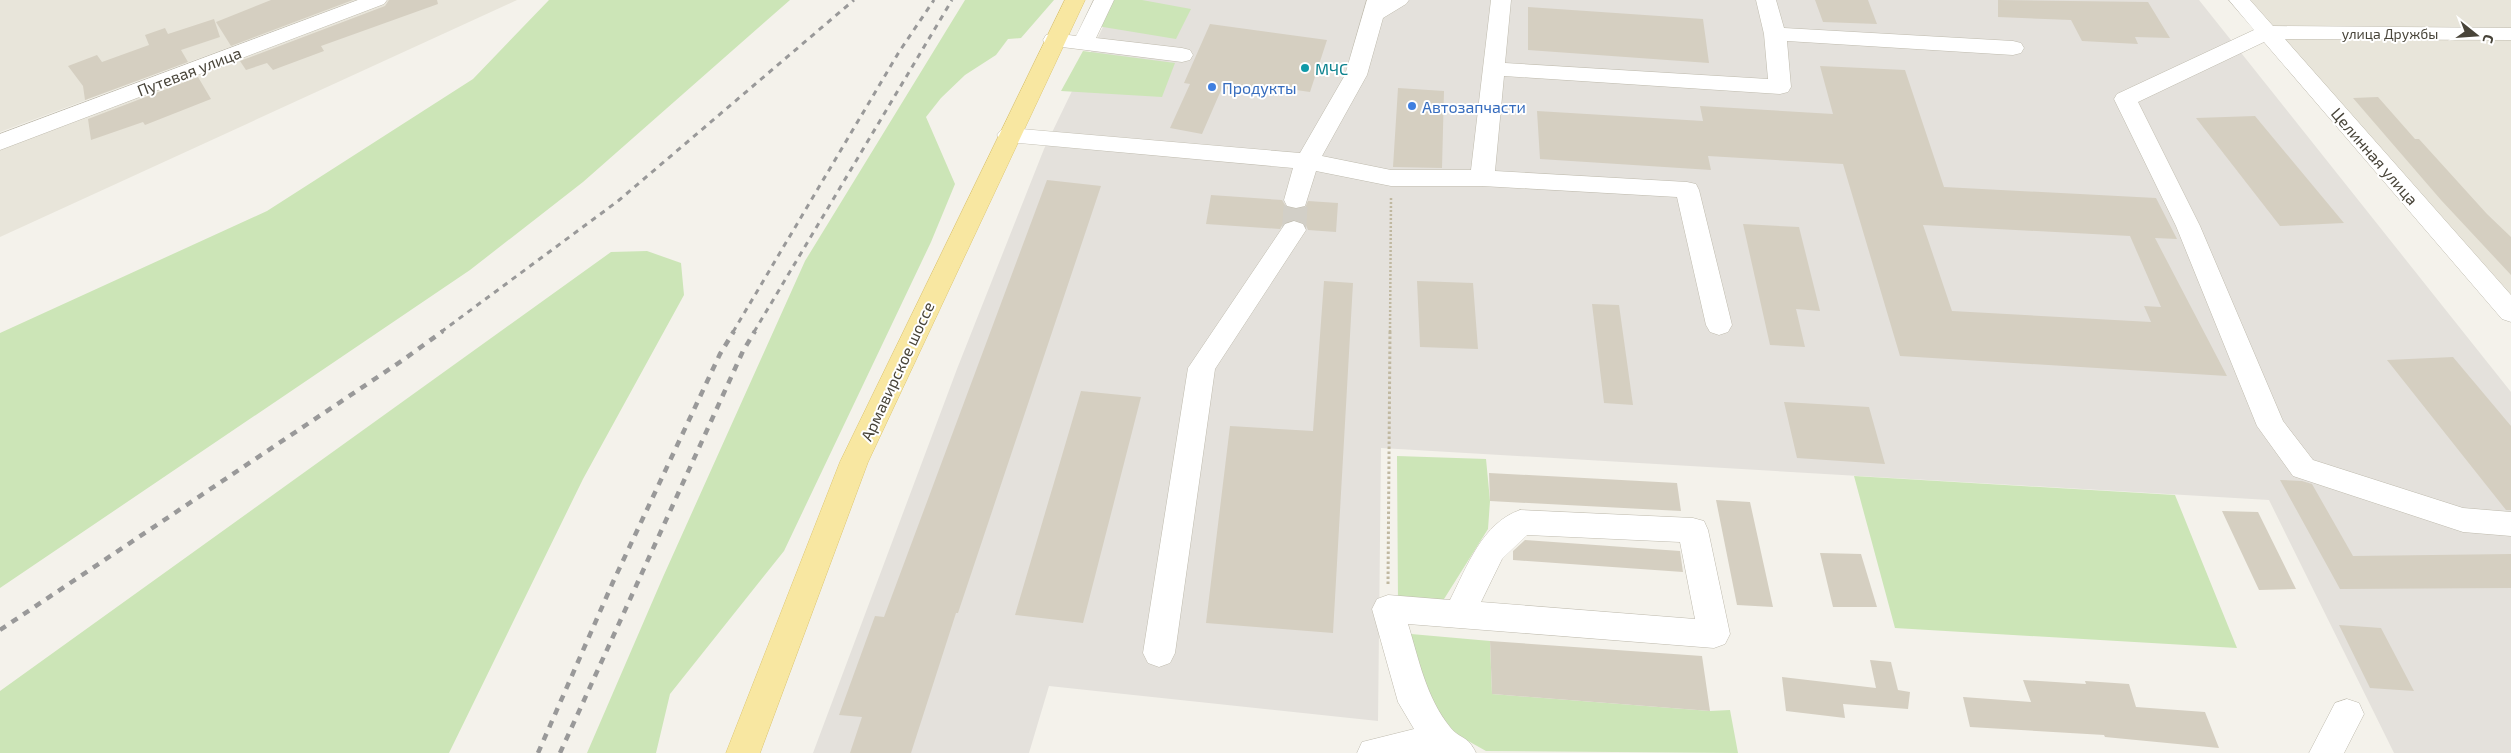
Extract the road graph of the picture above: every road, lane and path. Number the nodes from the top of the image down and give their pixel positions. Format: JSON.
{"nodes":[{"id":1,"x":377,"y":0,"type":"edge"},
{"id":2,"x":1075,"y":0,"type":"edge"},
{"id":3,"x":1104,"y":0,"type":"edge"},
{"id":4,"x":1400,"y":0,"type":"edge"},
{"id":5,"x":1501,"y":0,"type":"edge"},
{"id":6,"x":1766,"y":0,"type":"edge"},
{"id":7,"x":2239,"y":0,"type":"edge"},
{"id":8,"x":1375,"y":7,"type":"edge"},
{"id":9,"x":2268,"y":32,"type":"junction"},
{"id":10,"x":1775,"y":34,"type":"junction"},
{"id":11,"x":2511,"y":34,"type":"edge"},
{"id":12,"x":1054,"y":40,"type":"junction"},
{"id":13,"x":1083,"y":43,"type":"junction"},
{"id":14,"x":2013,"y":48,"type":"dead end"},
{"id":15,"x":1182,"y":55,"type":"dead end"},
{"id":16,"x":1494,"y":69,"type":"junction"},
{"id":17,"x":1009,"y":135,"type":"junction"},
{"id":18,"x":0,"y":142,"type":"edge"},
{"id":19,"x":1307,"y":161,"type":"junction"},
{"id":20,"x":1392,"y":178,"type":"junction"},
{"id":21,"x":1482,"y":178,"type":"junction"},
{"id":22,"x":1296,"y":200,"type":"tunnel mouth"},
{"id":23,"x":1294,"y":230,"type":"tunnel mouth"},
{"id":24,"x":2511,"y":312,"type":"edge"},
{"id":25,"x":1719,"y":325,"type":"dead end"},
{"id":26,"x":2511,"y":524,"type":"edge"},
{"id":27,"x":1388,"y":610,"type":"junction"},
{"id":28,"x":1459,"y":615,"type":"junction"},
{"id":29,"x":1159,"y":653,"type":"dead end"},
{"id":30,"x":2347,"y":714,"type":"dead end"},
{"id":31,"x":1449,"y":747,"type":"edge"},
{"id":32,"x":743,"y":753,"type":"edge"},
{"id":33,"x":1374,"y":753,"type":"edge"},
{"id":34,"x":2326,"y":753,"type":"edge"}],
"edges":[{"from":1,"to":18,"type":"street","name":"Путевая улица"},
{"from":2,"to":12,"type":"main road","name":"Армавирское шоссе"},
{"from":3,"to":13,"type":"street"},
{"from":4,"to":8,"type":"street"},
{"from":5,"to":16,"type":"street"},
{"from":6,"to":10,"type":"street"},
{"from":7,"to":9,"type":"street","name":"Целинная улица"},
{"from":8,"to":19,"type":"street"},
{"from":9,"to":11,"type":"street","name":"улица Дружбы"},
{"from":9,"to":24,"type":"street","name":"Целинная улица"},
{"from":9,"to":26,"type":"street"},
{"from":10,"to":14,"type":"street"},
{"from":10,"to":16,"type":"street"},
{"from":12,"to":13,"type":"street"},
{"from":12,"to":17,"type":"main road","name":"Армавирское шоссе"},
{"from":13,"to":15,"type":"street"},
{"from":16,"to":21,"type":"street"},
{"from":17,"to":19,"type":"street"},
{"from":17,"to":32,"type":"main road","name":"Армавирское шоссе"},
{"from":19,"to":20,"type":"street"},
{"from":19,"to":22,"type":"street"},
{"from":20,"to":21,"type":"street"},
{"from":20,"to":27,"type":"path"},
{"from":21,"to":25,"type":"street"},
{"from":23,"to":29,"type":"street"},
{"from":27,"to":28,"type":"street"},
{"from":27,"to":31,"type":"street"},
{"from":28,"to":28,"type":"street"},
{"from":30,"to":34,"type":"street"},
{"from":31,"to":33,"type":"street"}]}
